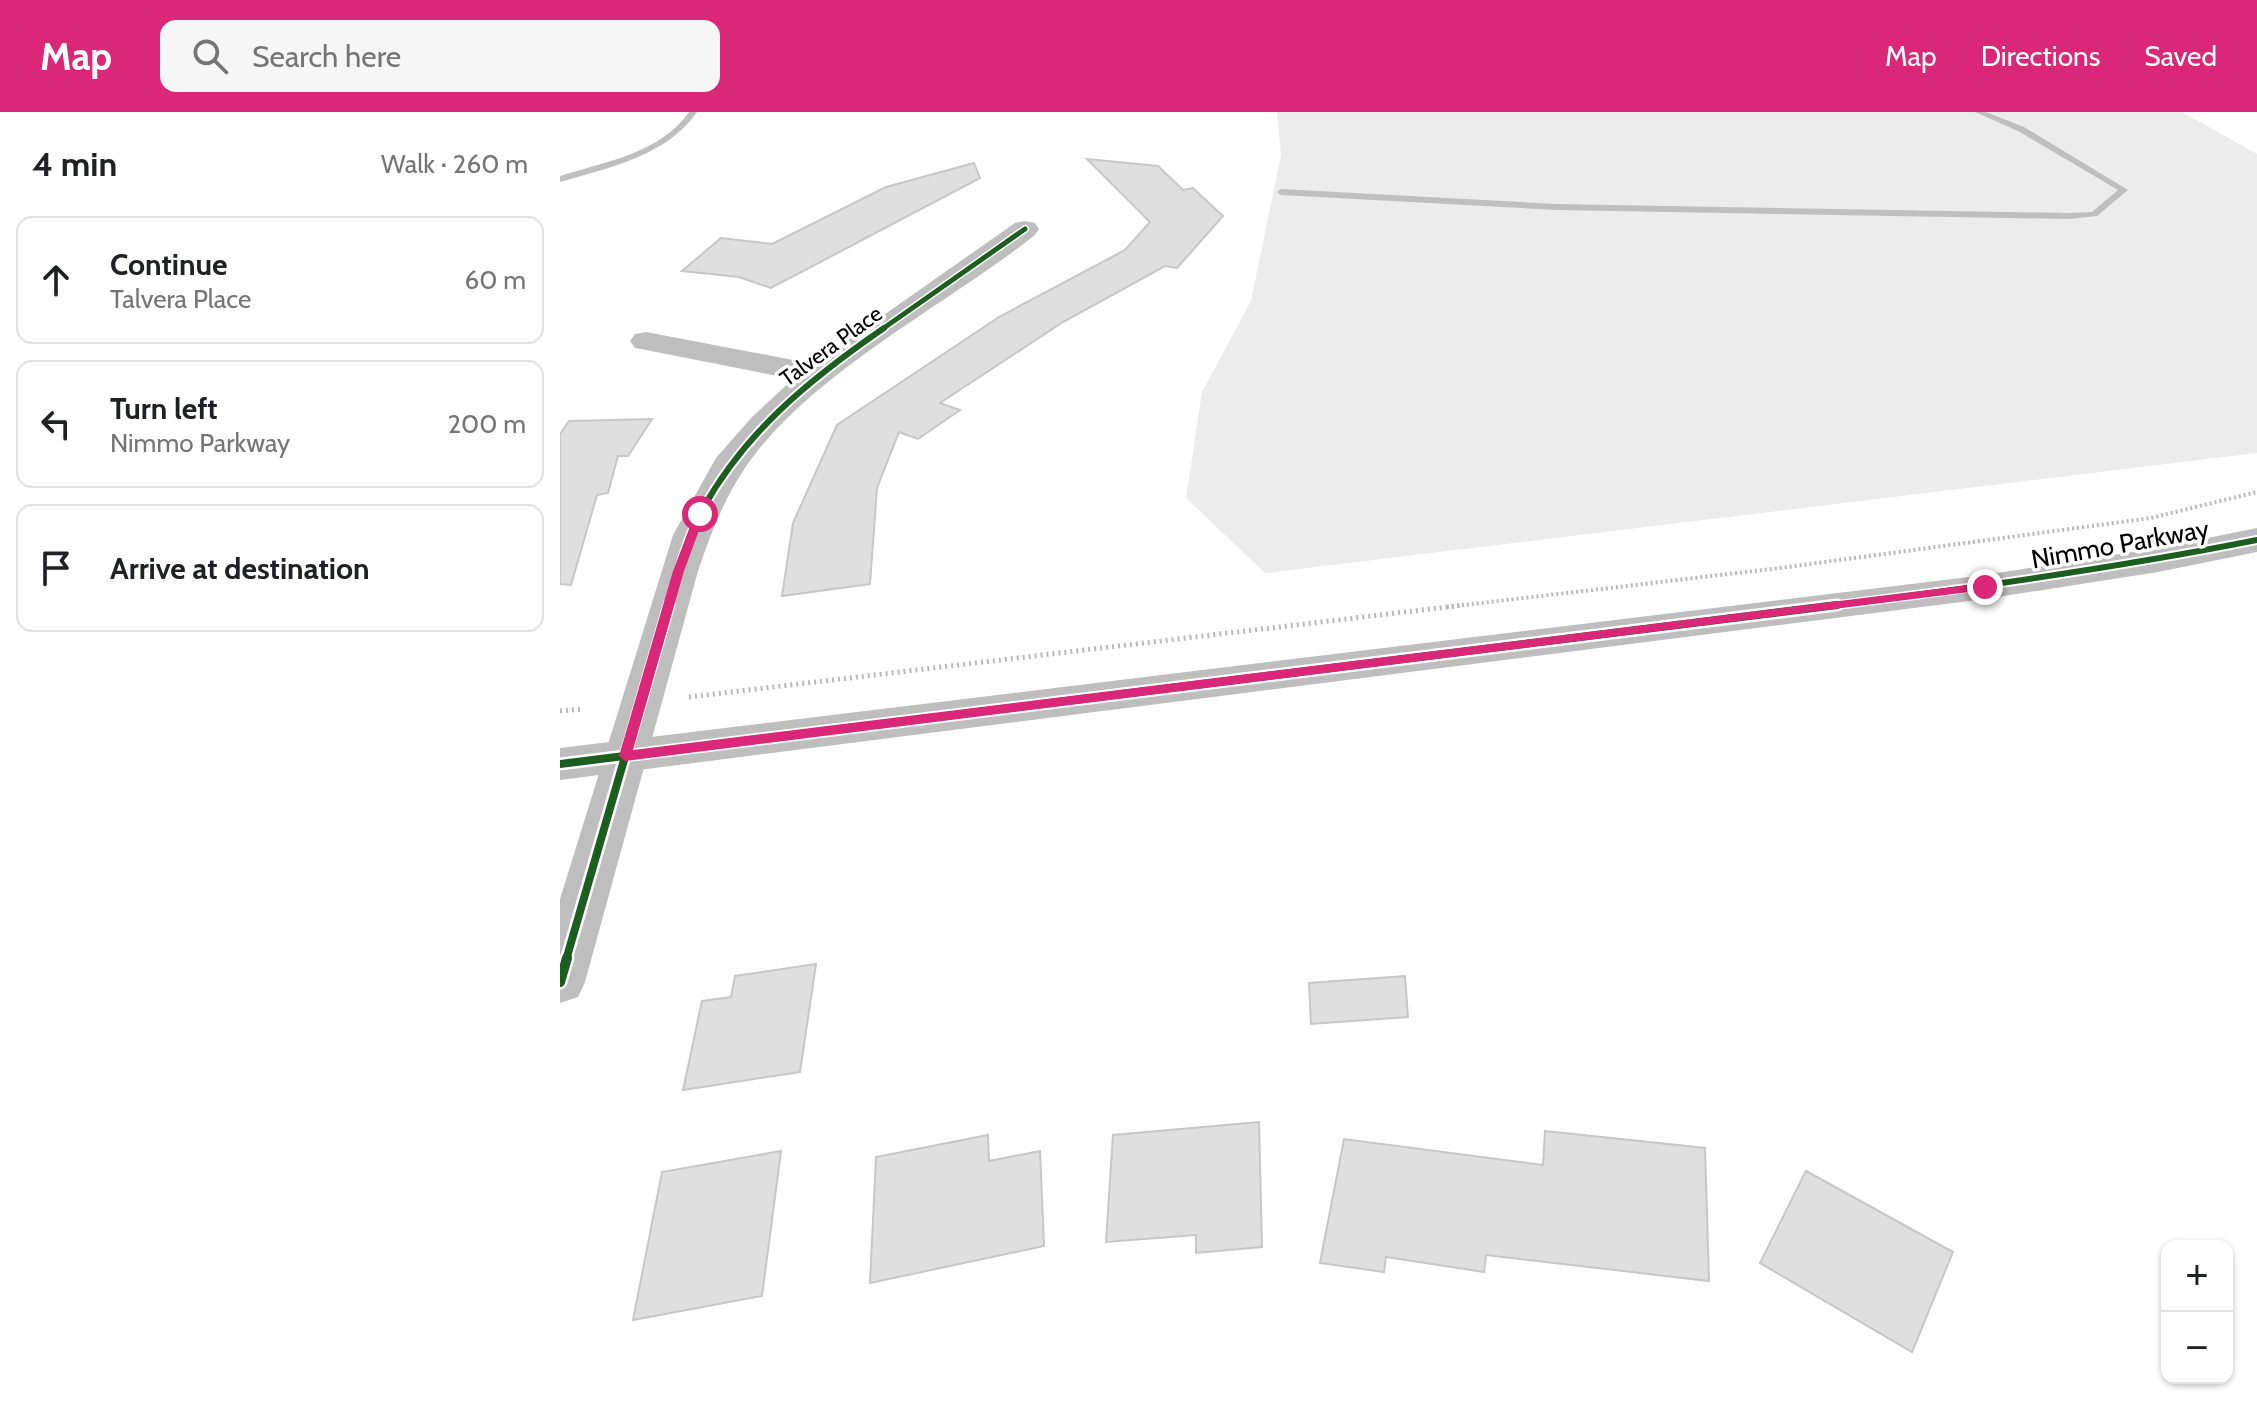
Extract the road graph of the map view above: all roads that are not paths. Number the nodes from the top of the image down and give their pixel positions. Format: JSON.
{"nodes":[{"id":1,"x":1025,"y":229,"type":"dead end"},
{"id":2,"x":646,"y":341,"type":"dead end"},
{"id":3,"x":816,"y":374,"type":"junction"},
{"id":4,"x":2257,"y":540,"type":"edge"},
{"id":5,"x":625,"y":756,"type":"junction"},
{"id":6,"x":560,"y":764,"type":"edge"},
{"id":7,"x":560,"y":982,"type":"edge"}],
"edges":[{"from":1,"to":3,"type":"street","name":"Talvera Place"},
{"from":2,"to":3,"type":"street"},
{"from":3,"to":5,"type":"street","name":"Talvera Place"},
{"from":4,"to":5,"type":"street","name":"Nimmo Parkway"},
{"from":5,"to":6,"type":"street","name":"Nimmo Parkway"},
{"from":5,"to":7,"type":"street","name":"Talvera Place"}]}
